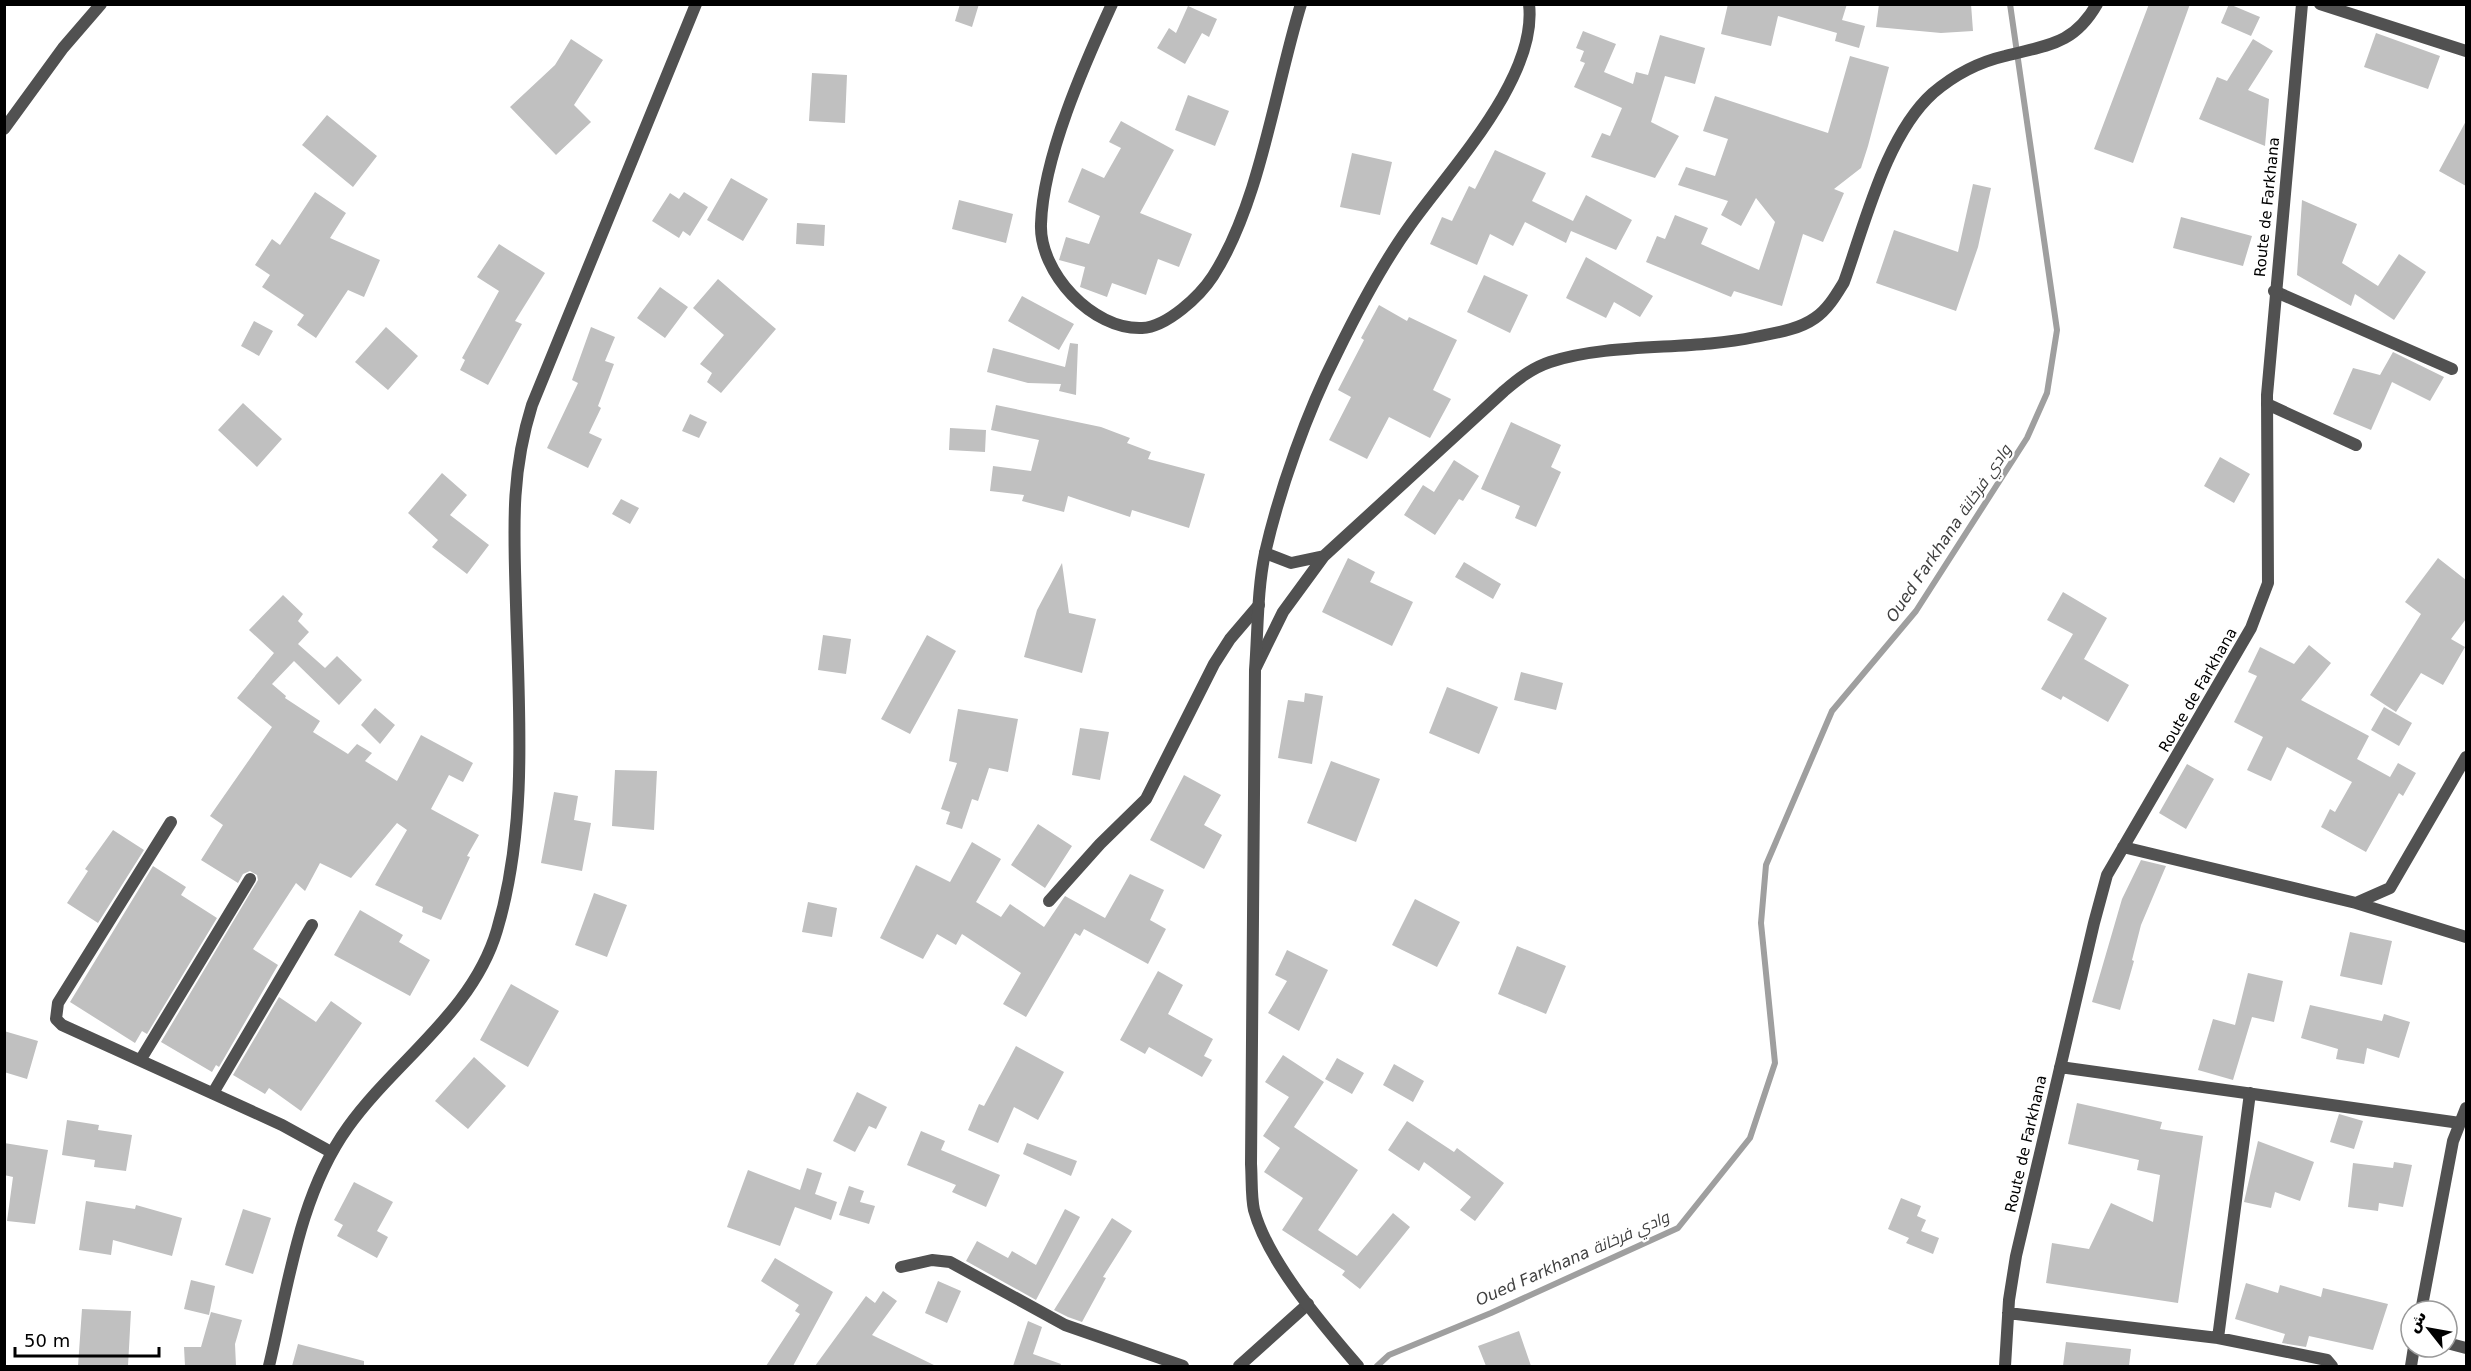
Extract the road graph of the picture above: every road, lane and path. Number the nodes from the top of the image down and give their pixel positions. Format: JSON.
{"nodes":[{"id":1,"x":101,"y":4,"type":"edge"},
{"id":2,"x":696,"y":4,"type":"edge"},
{"id":3,"x":1112,"y":4,"type":"edge"},
{"id":4,"x":1301,"y":4,"type":"edge"},
{"id":5,"x":1529,"y":4,"type":"edge"},
{"id":6,"x":2097,"y":4,"type":"edge"},
{"id":7,"x":2302,"y":4,"type":"edge"},
{"id":8,"x":2320,"y":4,"type":"edge"},
{"id":9,"x":2466,"y":51,"type":"edge"},
{"id":10,"x":4,"y":129,"type":"edge"},
{"id":11,"x":2274,"y":291,"type":"junction"},
{"id":12,"x":2452,"y":369,"type":"dead end"},
{"id":13,"x":2267,"y":404,"type":"junction"},
{"id":14,"x":2356,"y":445,"type":"dead end"},
{"id":15,"x":1265,"y":553,"type":"junction"},
{"id":16,"x":1324,"y":556,"type":"junction"},
{"id":17,"x":1259,"y":604,"type":"junction"},
{"id":18,"x":1255,"y":670,"type":"junction"},
{"id":19,"x":2466,"y":757,"type":"edge"},
{"id":20,"x":171,"y":822,"type":"dead end"},
{"id":21,"x":2123,"y":847,"type":"junction"},
{"id":22,"x":250,"y":879,"type":"dead end"},
{"id":23,"x":1048,"y":901,"type":"dead end"},
{"id":24,"x":2356,"y":903,"type":"junction"},
{"id":25,"x":312,"y":925,"type":"dead end"},
{"id":26,"x":2466,"y":937,"type":"edge"},
{"id":27,"x":141,"y":1059,"type":"junction"},
{"id":28,"x":2060,"y":1067,"type":"junction"},
{"id":29,"x":213,"y":1093,"type":"junction"},
{"id":30,"x":2250,"y":1093,"type":"junction"},
{"id":31,"x":2466,"y":1108,"type":"edge"},
{"id":32,"x":2460,"y":1124,"type":"junction"},
{"id":33,"x":331,"y":1152,"type":"junction"},
{"id":34,"x":901,"y":1267,"type":"dead end"},
{"id":35,"x":2423,"y":1299,"type":"edge"},
{"id":36,"x":1308,"y":1304,"type":"junction"},
{"id":37,"x":2008,"y":1313,"type":"junction"},
{"id":38,"x":2218,"y":1338,"type":"junction"},
{"id":39,"x":269,"y":1366,"type":"edge"},
{"id":40,"x":1184,"y":1366,"type":"edge"},
{"id":41,"x":1239,"y":1366,"type":"edge"},
{"id":42,"x":1358,"y":1366,"type":"edge"},
{"id":43,"x":2005,"y":1366,"type":"edge"},
{"id":44,"x":2332,"y":1366,"type":"edge"}],
"edges":[{"from":1,"to":10,"type":"street"},
{"from":2,"to":33,"type":"street"},
{"from":3,"to":4,"type":"street"},
{"from":5,"to":15,"type":"street"},
{"from":6,"to":16,"type":"street"},
{"from":7,"to":11,"type":"street","name":"Route de Farkhana"},
{"from":8,"to":9,"type":"street"},
{"from":11,"to":12,"type":"street"},
{"from":11,"to":13,"type":"street","name":"Route de Farkhana"},
{"from":13,"to":14,"type":"street"},
{"from":13,"to":21,"type":"street","name":"Route de Farkhana"},
{"from":15,"to":16,"type":"street"},
{"from":15,"to":17,"type":"street"},
{"from":16,"to":18,"type":"street"},
{"from":17,"to":18,"type":"street"},
{"from":17,"to":23,"type":"street"},
{"from":18,"to":36,"type":"street"},
{"from":19,"to":24,"type":"street"},
{"from":20,"to":27,"type":"street"},
{"from":21,"to":24,"type":"street"},
{"from":21,"to":28,"type":"street","name":"Route de Farkhana"},
{"from":22,"to":27,"type":"street"},
{"from":24,"to":26,"type":"street"},
{"from":25,"to":29,"type":"street"},
{"from":27,"to":29,"type":"street"},
{"from":28,"to":30,"type":"street"},
{"from":28,"to":37,"type":"street","name":"Route de Farkhana"},
{"from":29,"to":33,"type":"street"},
{"from":30,"to":32,"type":"street"},
{"from":30,"to":38,"type":"street"},
{"from":31,"to":32,"type":"street"},
{"from":32,"to":35,"type":"street"},
{"from":33,"to":39,"type":"street"},
{"from":34,"to":40,"type":"street"},
{"from":36,"to":41,"type":"street"},
{"from":36,"to":42,"type":"street"},
{"from":37,"to":38,"type":"street"},
{"from":37,"to":43,"type":"street","name":"Route de Farkhana"},
{"from":38,"to":44,"type":"street"}]}
